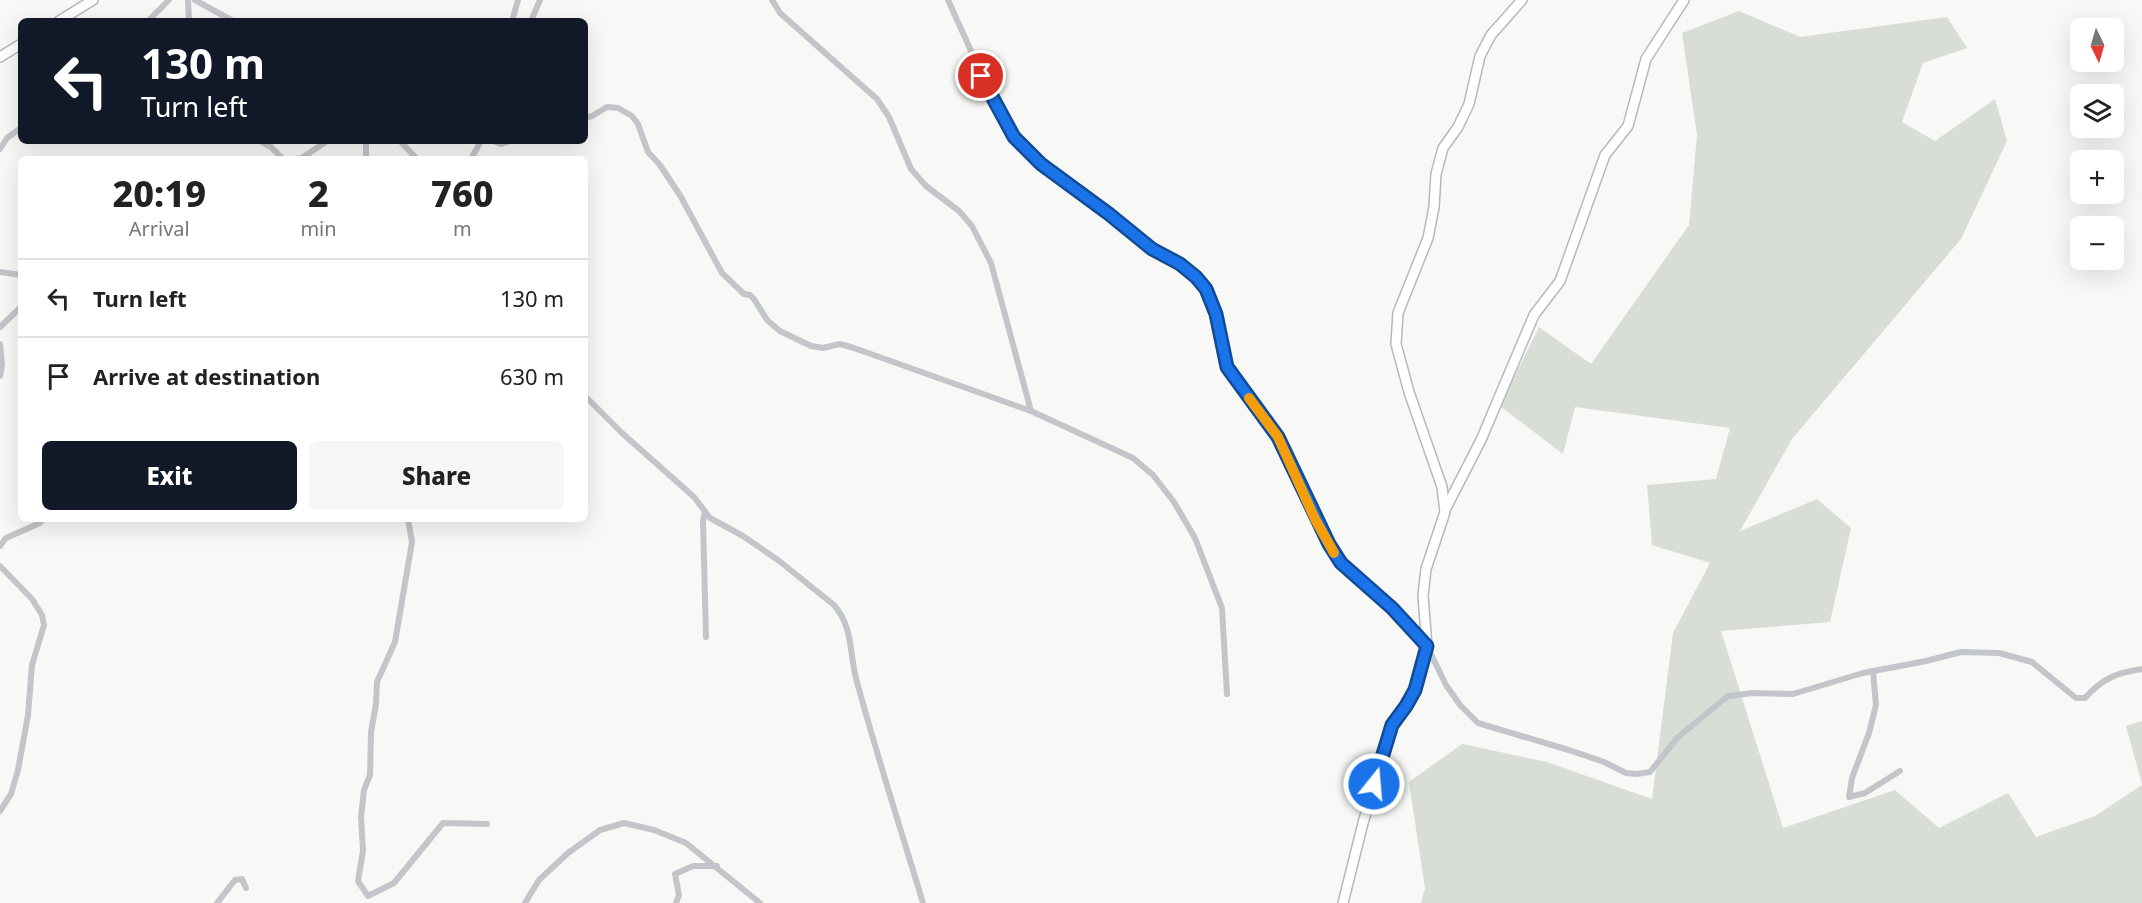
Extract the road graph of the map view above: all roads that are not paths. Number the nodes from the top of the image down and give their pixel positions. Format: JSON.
{"nodes":[{"id":1,"x":93,"y":0,"type":"edge"},
{"id":2,"x":169,"y":0,"type":"edge"},
{"id":3,"x":188,"y":0,"type":"edge"},
{"id":4,"x":195,"y":0,"type":"edge"},
{"id":5,"x":518,"y":0,"type":"edge"},
{"id":6,"x":540,"y":0,"type":"edge"},
{"id":7,"x":772,"y":0,"type":"edge"},
{"id":8,"x":948,"y":0,"type":"edge"},
{"id":9,"x":1521,"y":0,"type":"edge"},
{"id":10,"x":1684,"y":0,"type":"edge"},
{"id":11,"x":64,"y":18,"type":"edge"},
{"id":12,"x":151,"y":18,"type":"edge"},
{"id":13,"x":189,"y":18,"type":"edge"},
{"id":14,"x":228,"y":18,"type":"edge"},
{"id":15,"x":513,"y":18,"type":"edge"},
{"id":16,"x":532,"y":18,"type":"edge"},
{"id":17,"x":18,"y":46,"type":"edge"},
{"id":18,"x":0,"y":57,"type":"edge"},
{"id":19,"x":588,"y":117,"type":"edge"},
{"id":20,"x":18,"y":130,"type":"edge"},
{"id":21,"x":266,"y":144,"type":"edge"},
{"id":22,"x":323,"y":144,"type":"edge"},
{"id":23,"x":0,"y":149,"type":"edge"},
{"id":24,"x":281,"y":156,"type":"edge"},
{"id":25,"x":306,"y":156,"type":"edge"},
{"id":26,"x":0,"y":272,"type":"edge"},
{"id":27,"x":18,"y":275,"type":"edge"},
{"id":28,"x":18,"y":310,"type":"edge"},
{"id":29,"x":0,"y":327,"type":"edge"},
{"id":30,"x":0,"y":344,"type":"edge"},
{"id":31,"x":0,"y":376,"type":"edge"},
{"id":32,"x":588,"y":399,"type":"edge"},
{"id":33,"x":1031,"y":411,"type":"junction"},
{"id":34,"x":705,"y":512,"type":"junction"},
{"id":35,"x":1445,"y":512,"type":"junction"},
{"id":36,"x":41,"y":522,"type":"edge"},
{"id":37,"x":409,"y":522,"type":"edge"},
{"id":38,"x":0,"y":546,"type":"edge"},
{"id":39,"x":0,"y":566,"type":"edge"},
{"id":40,"x":706,"y":637,"type":"dead end"},
{"id":41,"x":1427,"y":646,"type":"junction"},
{"id":42,"x":2142,"y":669,"type":"edge"},
{"id":43,"x":1873,"y":671,"type":"junction"},
{"id":44,"x":1227,"y":694,"type":"dead end"},
{"id":45,"x":1900,"y":771,"type":"dead end"},
{"id":46,"x":0,"y":811,"type":"edge"},
{"id":47,"x":487,"y":824,"type":"dead end"},
{"id":48,"x":717,"y":866,"type":"junction"},
{"id":49,"x":246,"y":888,"type":"dead end"},
{"id":50,"x":217,"y":903,"type":"edge"},
{"id":51,"x":525,"y":903,"type":"edge"},
{"id":52,"x":676,"y":903,"type":"edge"},
{"id":53,"x":760,"y":903,"type":"edge"},
{"id":54,"x":923,"y":903,"type":"edge"},
{"id":55,"x":1343,"y":903,"type":"edge"}],
"edges":[{"from":1,"to":11,"type":"street"},
{"from":2,"to":12,"type":"street"},
{"from":3,"to":13,"type":"street"},
{"from":4,"to":14,"type":"street"},
{"from":5,"to":15,"type":"street"},
{"from":6,"to":16,"type":"street"},
{"from":7,"to":33,"type":"street"},
{"from":8,"to":41,"type":"street"},
{"from":9,"to":35,"type":"street"},
{"from":10,"to":35,"type":"street"},
{"from":17,"to":18,"type":"street"},
{"from":19,"to":33,"type":"street"},
{"from":20,"to":23,"type":"street"},
{"from":21,"to":24,"type":"street"},
{"from":22,"to":25,"type":"street"},
{"from":26,"to":27,"type":"street"},
{"from":28,"to":29,"type":"street"},
{"from":30,"to":31,"type":"street"},
{"from":32,"to":34,"type":"street"},
{"from":33,"to":44,"type":"street"},
{"from":34,"to":40,"type":"street"},
{"from":34,"to":54,"type":"street"},
{"from":35,"to":41,"type":"street"},
{"from":36,"to":38,"type":"street"},
{"from":37,"to":47,"type":"street"},
{"from":39,"to":46,"type":"street"},
{"from":41,"to":43,"type":"street"},
{"from":41,"to":55,"type":"street"},
{"from":42,"to":43,"type":"street"},
{"from":43,"to":45,"type":"street"},
{"from":48,"to":51,"type":"street"},
{"from":48,"to":52,"type":"street"},
{"from":48,"to":53,"type":"street"},
{"from":49,"to":50,"type":"street"}]}
